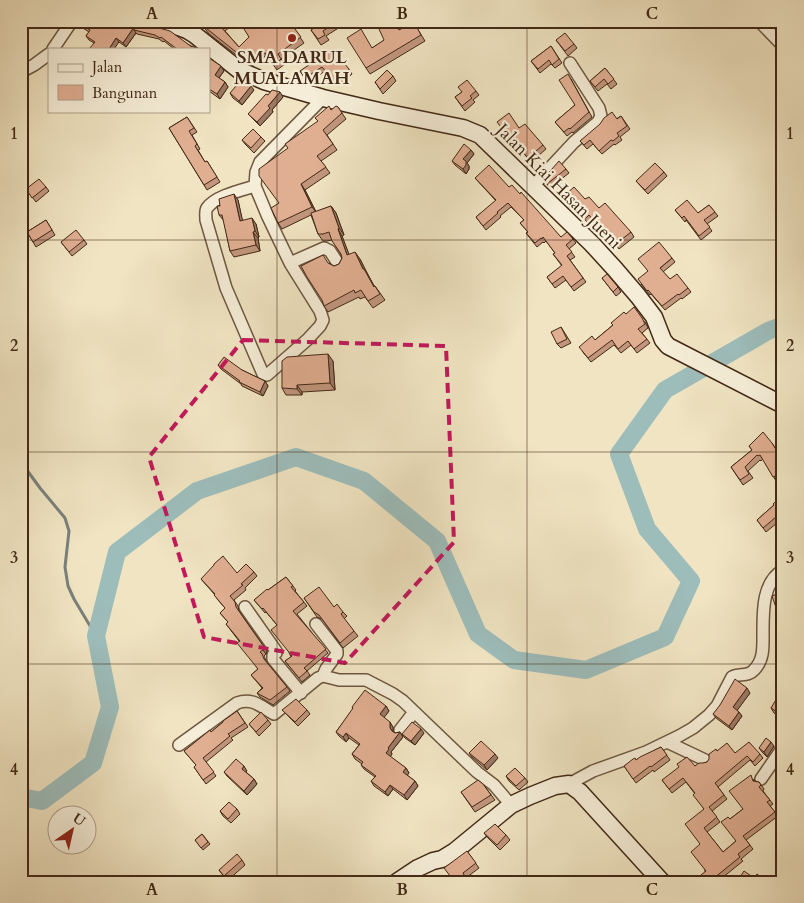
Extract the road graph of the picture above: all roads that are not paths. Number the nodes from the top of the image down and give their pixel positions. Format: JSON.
{"nodes":[{"id":1,"x":72,"y":21,"type":"edge"},
{"id":2,"x":158,"y":21,"type":"edge"},
{"id":3,"x":760,"y":21,"type":"edge"},
{"id":4,"x":192,"y":26,"type":"edge"},
{"id":5,"x":783,"y":46,"type":"edge"},
{"id":6,"x":54,"y":48,"type":"edge"},
{"id":7,"x":48,"y":55,"type":"edge"},
{"id":8,"x":570,"y":64,"type":"dead end"},
{"id":9,"x":21,"y":72,"type":"edge"},
{"id":10,"x":323,"y":98,"type":"junction"},
{"id":11,"x":255,"y":186,"type":"junction"},
{"id":12,"x":532,"y":186,"type":"junction"},
{"id":13,"x":290,"y":263,"type":"junction"},
{"id":14,"x":339,"y":265,"type":"edge"},
{"id":15,"x":783,"y":405,"type":"edge"},
{"id":16,"x":783,"y":570,"type":"edge"},
{"id":17,"x":245,"y":607,"type":"dead end"},
{"id":18,"x":316,"y":624,"type":"dead end"},
{"id":19,"x":323,"y":676,"type":"junction"},
{"id":20,"x":301,"y":692,"type":"junction"},
{"id":21,"x":414,"y":712,"type":"junction"},
{"id":22,"x":400,"y":730,"type":"edge"},
{"id":23,"x":667,"y":742,"type":"junction"},
{"id":24,"x":179,"y":745,"type":"dead end"},
{"id":25,"x":783,"y":746,"type":"edge"},
{"id":26,"x":705,"y":760,"type":"edge"},
{"id":27,"x":761,"y":779,"type":"dead end"},
{"id":28,"x":569,"y":784,"type":"junction"},
{"id":29,"x":511,"y":805,"type":"junction"},
{"id":30,"x":397,"y":882,"type":"edge"},
{"id":31,"x":662,"y":882,"type":"edge"}],
"edges":[{"from":1,"to":6,"type":"street"},
{"from":2,"to":4,"type":"street","name":"Jalan Kiai Hasan Jueni"},
{"from":3,"to":5,"type":"street"},
{"from":4,"to":10,"type":"street","name":"Jalan Kiai Hasan Jueni"},
{"from":7,"to":9,"type":"street"},
{"from":8,"to":12,"type":"street"},
{"from":10,"to":11,"type":"street"},
{"from":10,"to":12,"type":"street","name":"Jalan Kiai Hasan Jueni"},
{"from":11,"to":13,"type":"street"},
{"from":11,"to":13,"type":"street"},
{"from":12,"to":15,"type":"street","name":"Jalan Kiai Hasan Jueni"},
{"from":13,"to":14,"type":"street"},
{"from":16,"to":23,"type":"street"},
{"from":17,"to":20,"type":"street"},
{"from":18,"to":19,"type":"street"},
{"from":19,"to":20,"type":"street"},
{"from":19,"to":21,"type":"street"},
{"from":20,"to":24,"type":"street"},
{"from":21,"to":22,"type":"street"},
{"from":21,"to":29,"type":"street"},
{"from":23,"to":26,"type":"street"},
{"from":23,"to":28,"type":"street"},
{"from":25,"to":27,"type":"street"},
{"from":28,"to":29,"type":"street"},
{"from":28,"to":31,"type":"street"},
{"from":29,"to":30,"type":"street"}]}
